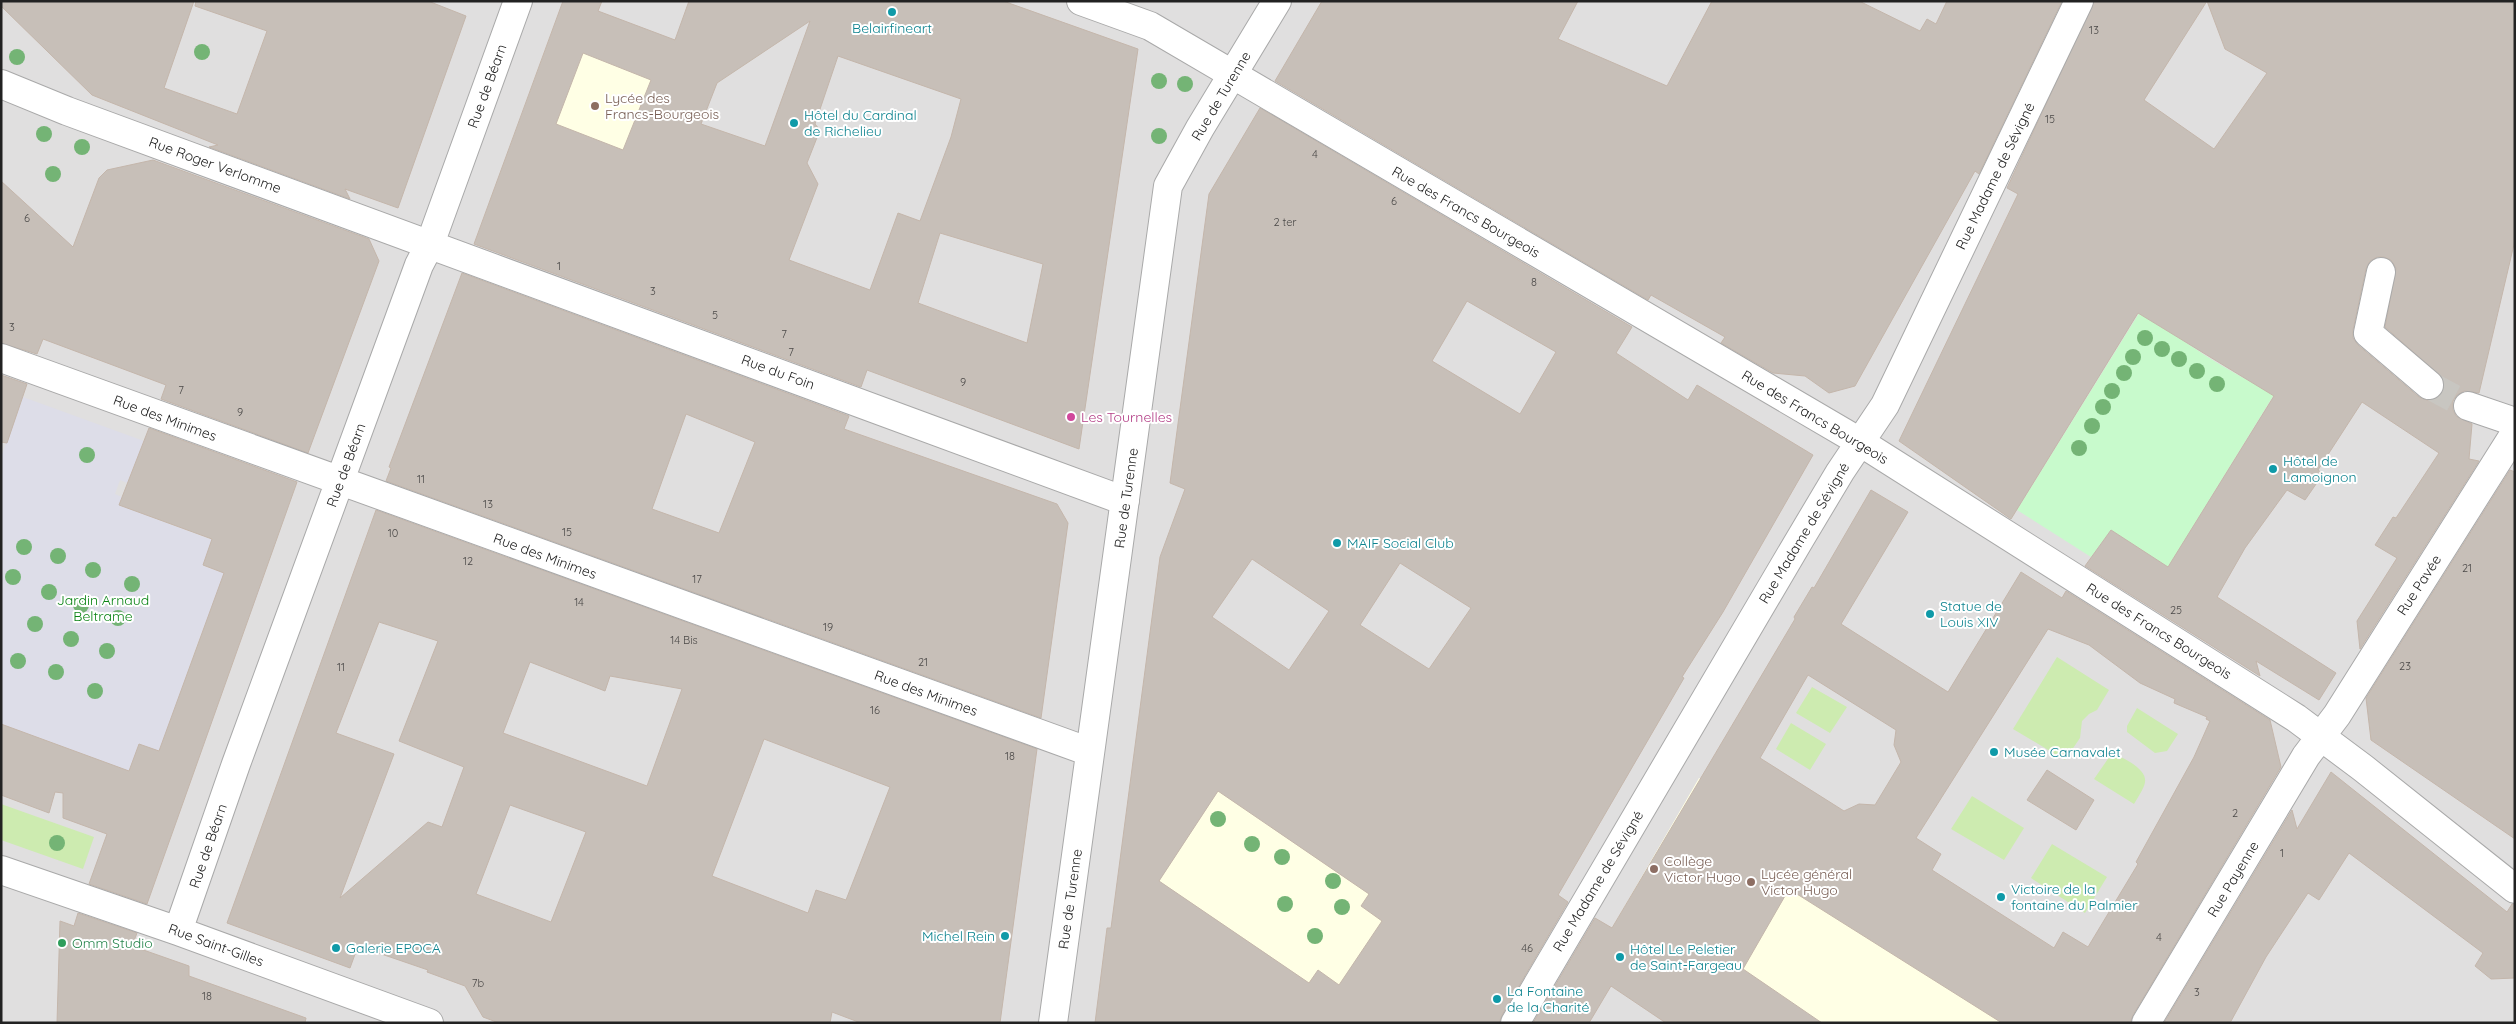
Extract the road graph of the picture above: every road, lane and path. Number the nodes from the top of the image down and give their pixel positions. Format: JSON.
{"nodes":[{"id":1,"x":518,"y":1,"type":"edge"},
{"id":2,"x":1081,"y":1,"type":"edge"},
{"id":3,"x":1277,"y":1,"type":"edge"},
{"id":4,"x":2079,"y":1,"type":"edge"},
{"id":5,"x":1233,"y":76,"type":"junction"},
{"id":6,"x":1,"y":84,"type":"edge"},
{"id":7,"x":430,"y":244,"type":"junction"},
{"id":8,"x":2381,"y":272,"type":"dead end"},
{"id":9,"x":1,"y":358,"type":"edge"},
{"id":10,"x":2429,"y":385,"type":"tunnel mouth"},
{"id":11,"x":2468,"y":406,"type":"tunnel mouth"},
{"id":12,"x":2515,"y":422,"type":"edge"},
{"id":13,"x":2515,"y":434,"type":"edge"},
{"id":14,"x":1860,"y":442,"type":"junction"},
{"id":15,"x":340,"y":481,"type":"junction"},
{"id":16,"x":1125,"y":501,"type":"junction"},
{"id":17,"x":2322,"y":736,"type":"junction"},
{"id":18,"x":1090,"y":752,"type":"junction"},
{"id":19,"x":1,"y":870,"type":"edge"},
{"id":20,"x":2515,"y":890,"type":"edge"},
{"id":21,"x":178,"y":931,"type":"junction"},
{"id":22,"x":429,"y":1023,"type":"edge"},
{"id":23,"x":1053,"y":1023,"type":"edge"},
{"id":24,"x":1515,"y":1023,"type":"edge"},
{"id":25,"x":2146,"y":1023,"type":"edge"}],
"edges":[{"from":1,"to":7,"type":"street","name":"Rue de Béarn"},
{"from":2,"to":5,"type":"street","name":"Rue des Francs Bourgeois"},
{"from":3,"to":5,"type":"street","name":"Rue de Turenne"},
{"from":4,"to":14,"type":"street","name":"Rue Madame de Sévigné"},
{"from":5,"to":14,"type":"street","name":"Rue des Francs Bourgeois"},
{"from":5,"to":16,"type":"street","name":"Rue de Turenne"},
{"from":6,"to":7,"type":"street","name":"Rue Roger Verlomme"},
{"from":7,"to":15,"type":"street","name":"Rue de Béarn"},
{"from":7,"to":16,"type":"street","name":"Rue du Foin"},
{"from":8,"to":10,"type":"street"},
{"from":9,"to":15,"type":"street","name":"Rue des Minimes"},
{"from":11,"to":12,"type":"street"},
{"from":13,"to":17,"type":"street","name":"Rue Pavée"},
{"from":14,"to":17,"type":"street","name":"Rue des Francs Bourgeois"},
{"from":14,"to":24,"type":"street","name":"Rue Madame de Sévigné"},
{"from":15,"to":18,"type":"street","name":"Rue des Minimes"},
{"from":15,"to":21,"type":"street","name":"Rue de Béarn"},
{"from":16,"to":18,"type":"street","name":"Rue de Turenne"},
{"from":17,"to":20,"type":"street","name":"Rue des Francs Bourgeois"},
{"from":17,"to":25,"type":"street","name":"Rue Payenne"},
{"from":18,"to":23,"type":"street","name":"Rue de Turenne"},
{"from":19,"to":21,"type":"street","name":"Rue Saint-Gilles"},
{"from":21,"to":22,"type":"street","name":"Rue Saint-Gilles"}]}
